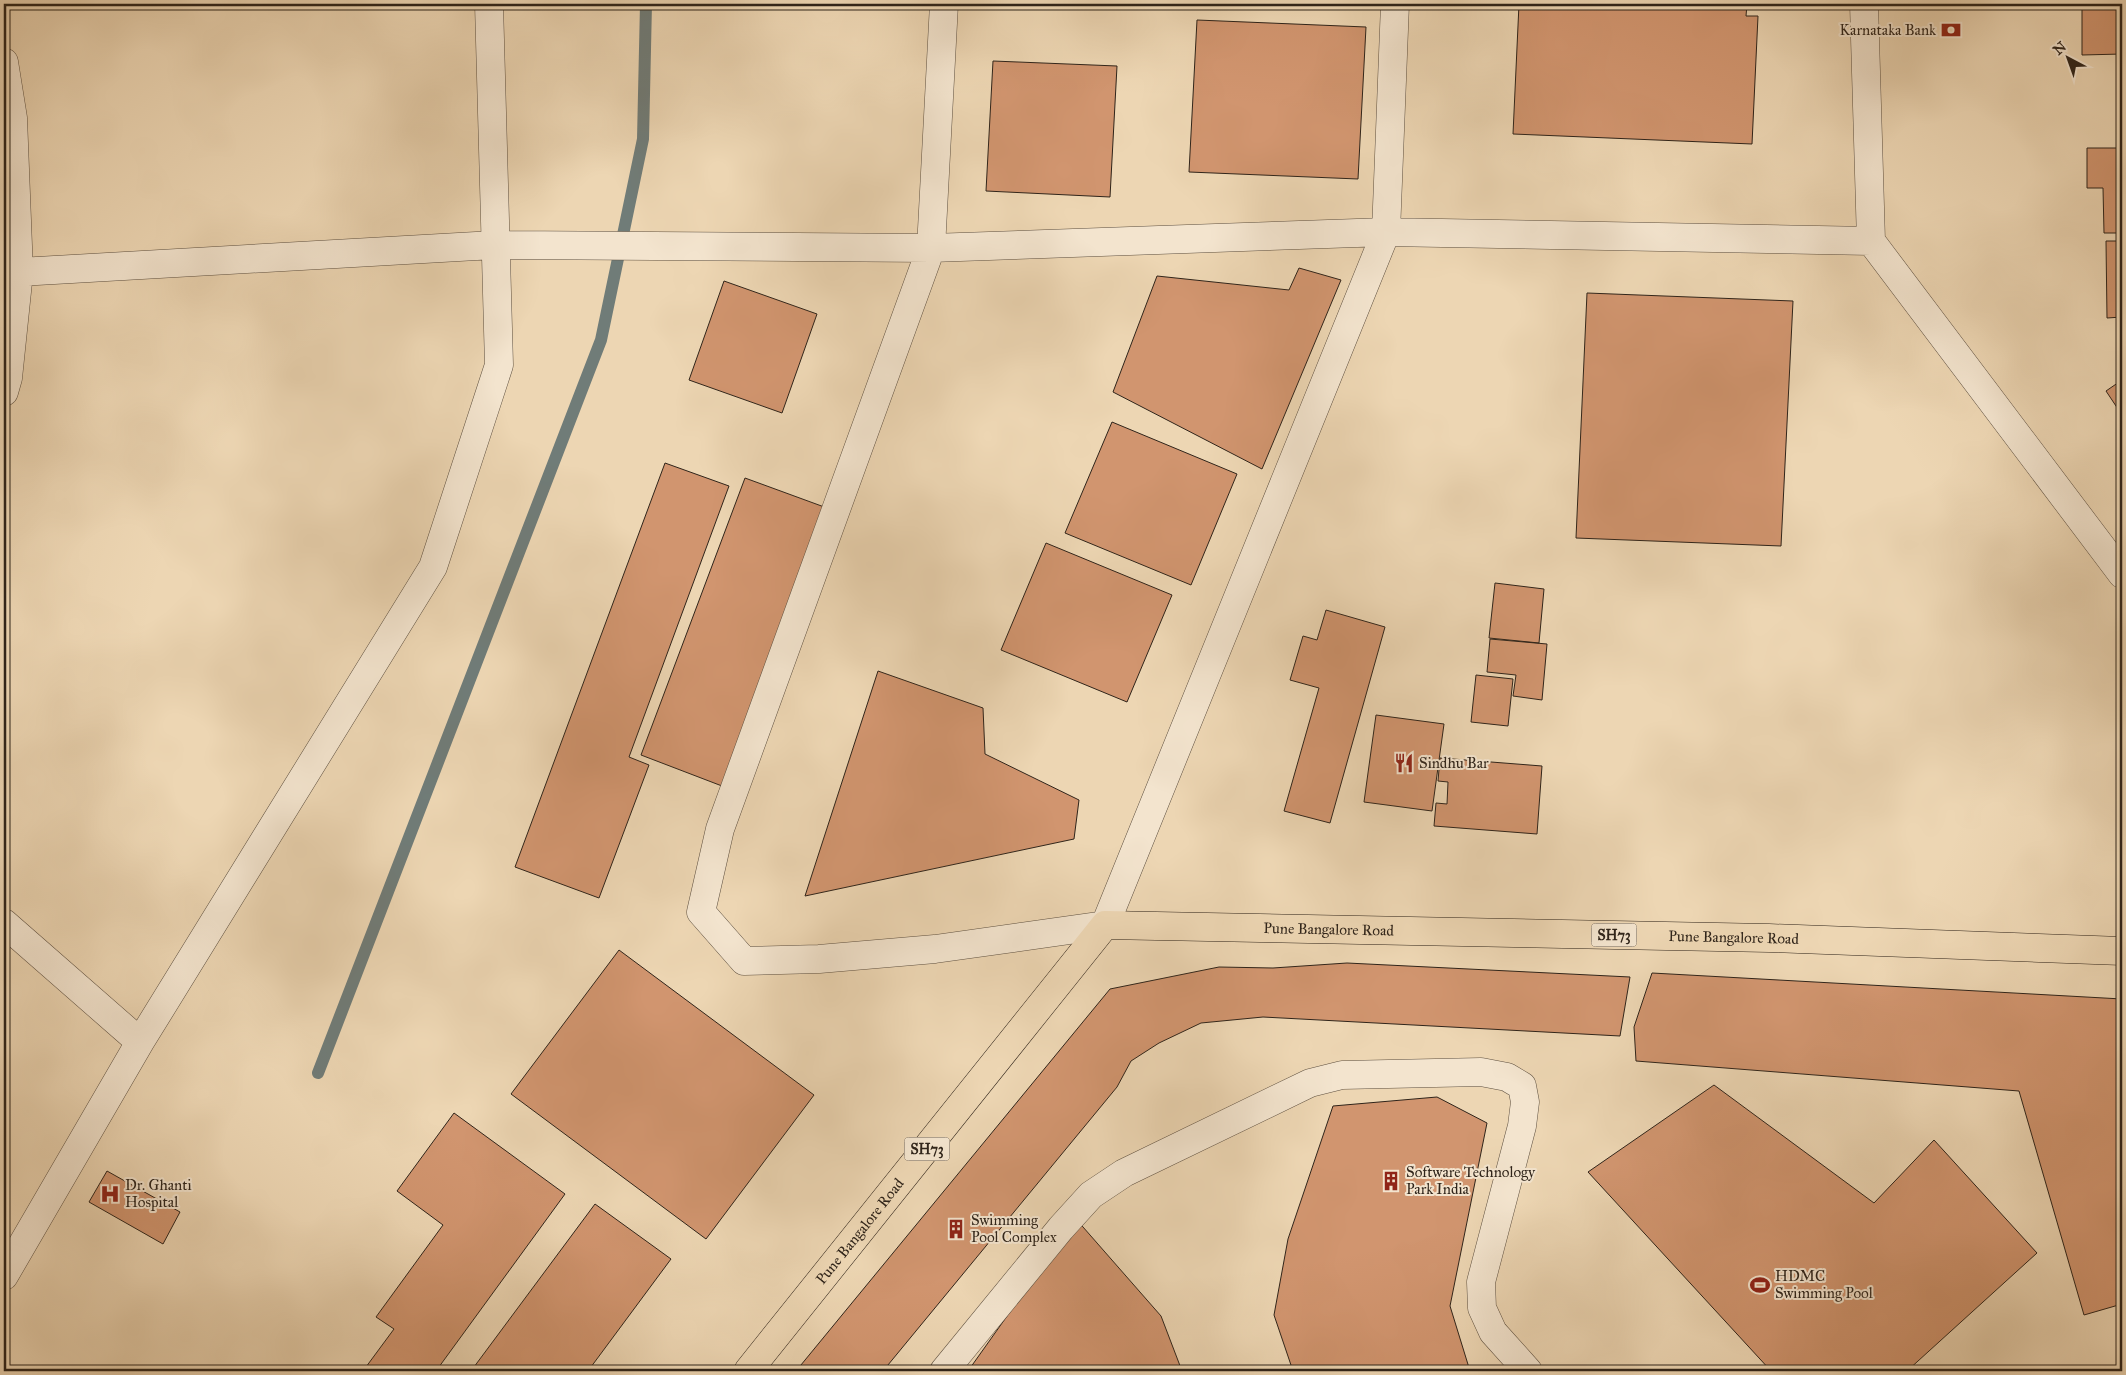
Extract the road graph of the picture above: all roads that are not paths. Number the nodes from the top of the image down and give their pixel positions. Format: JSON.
{"nodes":[{"id":1,"x":489,"y":4,"type":"edge"},
{"id":2,"x":944,"y":4,"type":"edge"},
{"id":3,"x":1395,"y":4,"type":"edge"},
{"id":4,"x":1864,"y":4,"type":"edge"},
{"id":5,"x":4,"y":62,"type":"edge"},
{"id":6,"x":1386,"y":232,"type":"junction"},
{"id":7,"x":1871,"y":241,"type":"junction"},
{"id":8,"x":494,"y":246,"type":"junction"},
{"id":9,"x":931,"y":248,"type":"junction"},
{"id":10,"x":19,"y":272,"type":"junction"},
{"id":11,"x":4,"y":392,"type":"edge"},
{"id":12,"x":2122,"y":574,"type":"edge"},
{"id":13,"x":4,"y":923,"type":"edge"},
{"id":14,"x":1105,"y":925,"type":"junction"},
{"id":15,"x":2122,"y":950,"type":"edge"},
{"id":16,"x":140,"y":1042,"type":"junction"},
{"id":17,"x":4,"y":1276,"type":"edge"},
{"id":18,"x":748,"y":1371,"type":"edge"},
{"id":19,"x":944,"y":1371,"type":"edge"},
{"id":20,"x":1528,"y":1371,"type":"edge"}],
"edges":[{"from":1,"to":8,"type":"street"},
{"from":2,"to":9,"type":"street"},
{"from":3,"to":6,"type":"street"},
{"from":4,"to":7,"type":"street"},
{"from":5,"to":10,"type":"street"},
{"from":6,"to":7,"type":"street"},
{"from":6,"to":9,"type":"street"},
{"from":6,"to":14,"type":"street"},
{"from":7,"to":12,"type":"street"},
{"from":8,"to":9,"type":"street"},
{"from":8,"to":10,"type":"street"},
{"from":8,"to":16,"type":"street"},
{"from":9,"to":14,"type":"street"},
{"from":10,"to":11,"type":"street"},
{"from":13,"to":16,"type":"street"},
{"from":14,"to":15,"type":"main road","name":"Pune Bangalore Road","number":"SH73"},
{"from":14,"to":18,"type":"main road","name":"Pune Bangalore Road","number":"SH73"},
{"from":16,"to":17,"type":"street"},
{"from":19,"to":20,"type":"street"}]}
